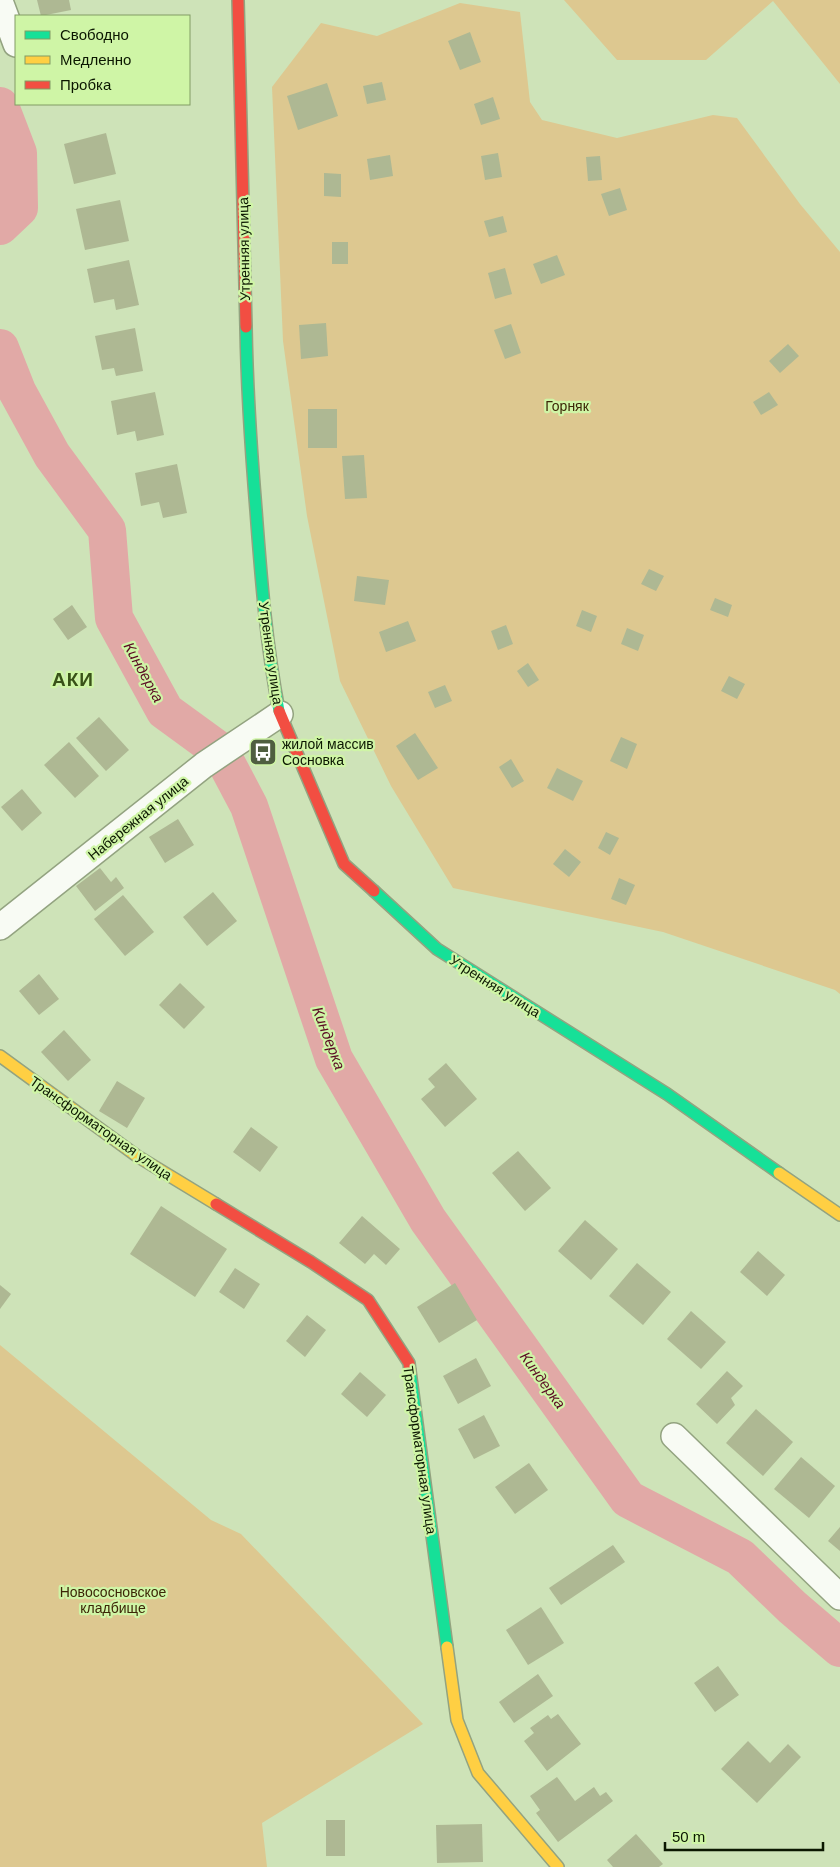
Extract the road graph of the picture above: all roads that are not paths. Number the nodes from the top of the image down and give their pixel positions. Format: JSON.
{"nodes":[{"id":1,"x":238,"y":0,"type":"edge"},
{"id":2,"x":0,"y":1,"type":"edge"},
{"id":3,"x":15,"y":41,"type":"edge"},
{"id":4,"x":280,"y":714,"type":"junction"},
{"id":5,"x":0,"y":927,"type":"edge"},
{"id":6,"x":0,"y":1056,"type":"edge"},
{"id":7,"x":840,"y":1215,"type":"edge"},
{"id":8,"x":674,"y":1436,"type":"dead end"},
{"id":9,"x":840,"y":1597,"type":"edge"},
{"id":10,"x":558,"y":1867,"type":"edge"}],
"edges":[{"from":1,"to":4,"type":"street","name":"Утренняя улица"},
{"from":2,"to":3,"type":"street"},
{"from":4,"to":5,"type":"street","name":"Набережная улица"},
{"from":4,"to":7,"type":"street","name":"Утренняя улица"},
{"from":6,"to":10,"type":"street","name":"Трансформаторная улица"},
{"from":8,"to":9,"type":"street"}]}
